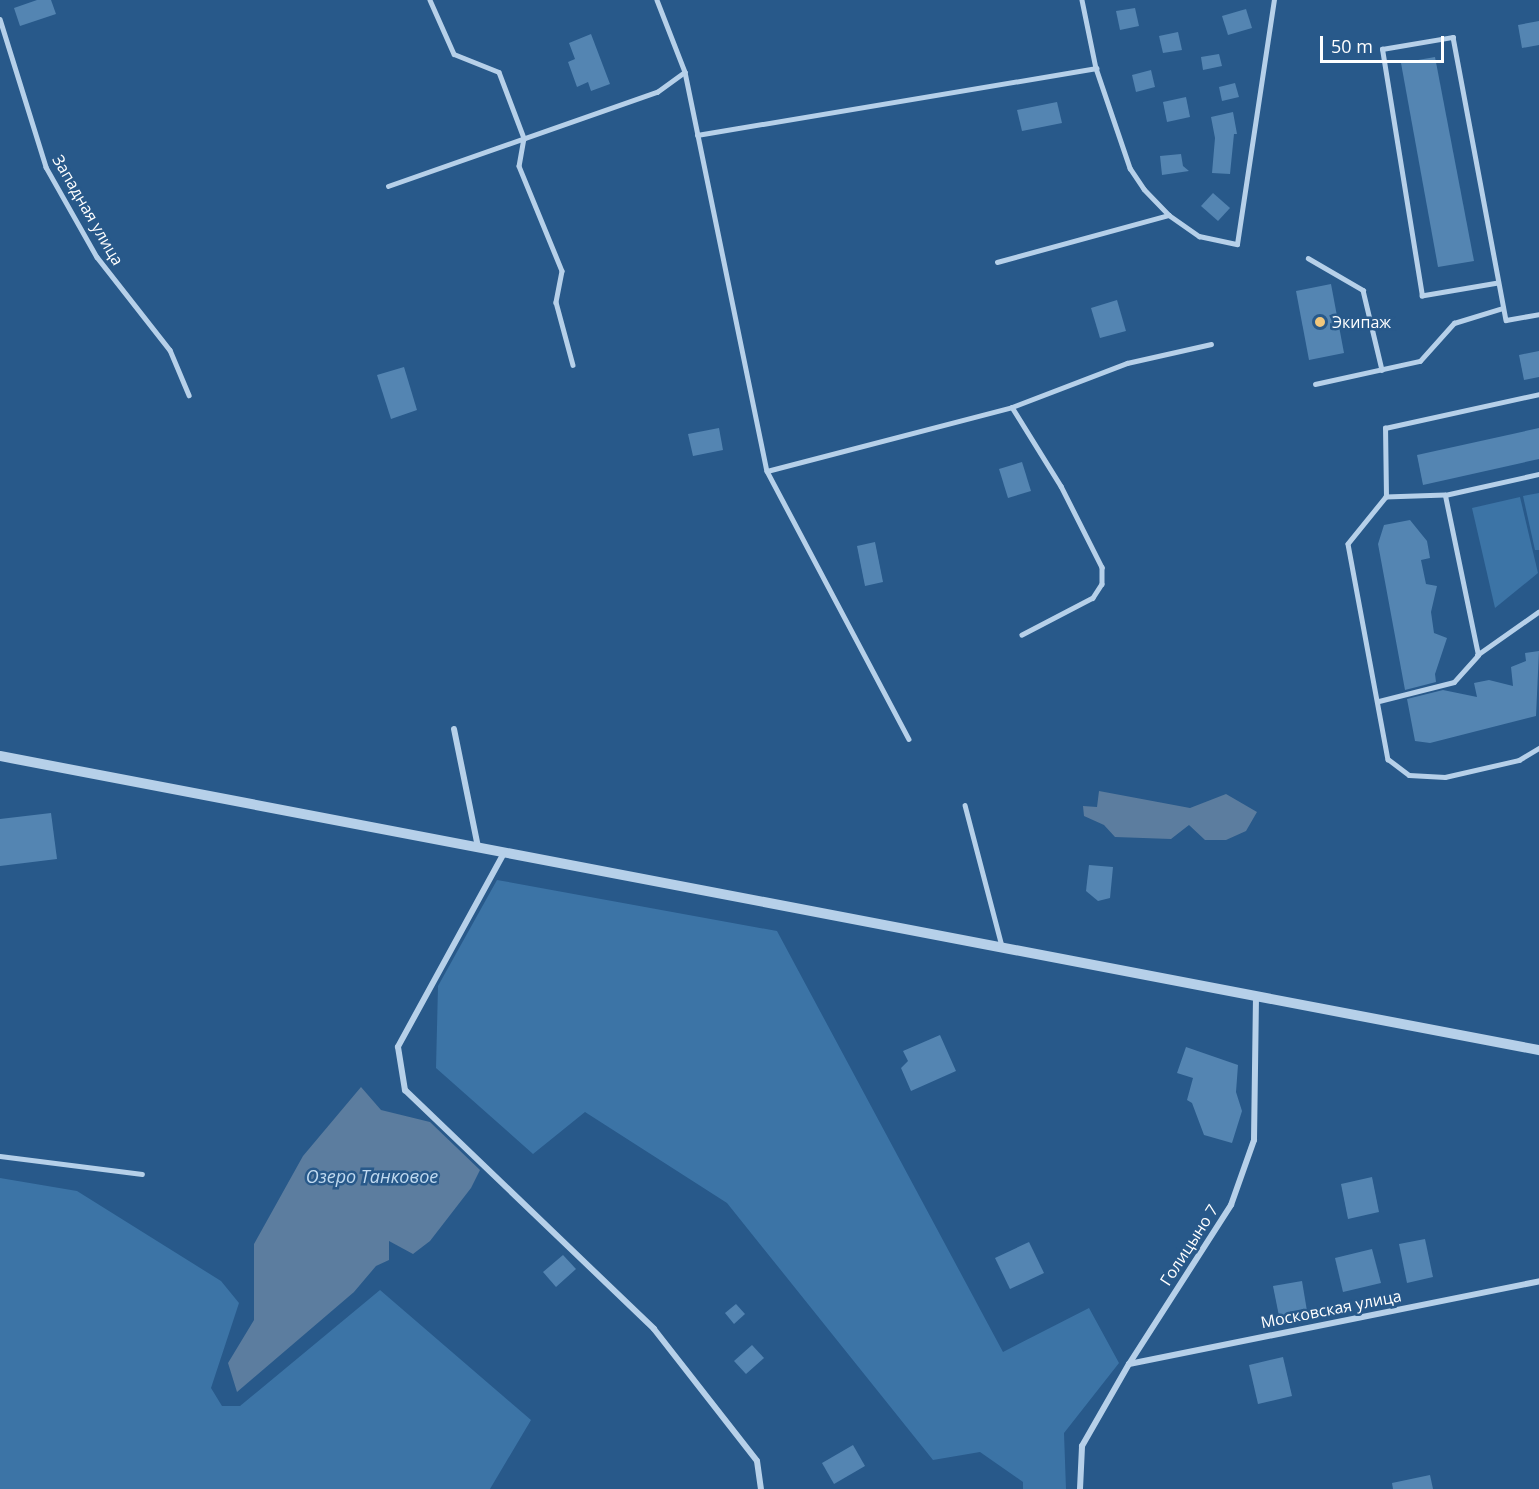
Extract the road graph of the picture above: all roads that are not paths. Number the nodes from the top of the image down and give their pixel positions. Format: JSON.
{"nodes":[{"id":1,"x":430,"y":0,"type":"edge"},
{"id":2,"x":657,"y":0,"type":"edge"},
{"id":3,"x":1082,"y":0,"type":"edge"},
{"id":4,"x":1274,"y":0,"type":"edge"},
{"id":5,"x":0,"y":19,"type":"edge"},
{"id":6,"x":1096,"y":68,"type":"junction"},
{"id":7,"x":685,"y":72,"type":"junction"},
{"id":8,"x":697,"y":135,"type":"junction"},
{"id":9,"x":524,"y":138,"type":"junction"},
{"id":10,"x":388,"y":186,"type":"dead end"},
{"id":11,"x":1169,"y":215,"type":"junction"},
{"id":12,"x":1308,"y":258,"type":"dead end"},
{"id":13,"x":997,"y":262,"type":"dead end"},
{"id":14,"x":1498,"y":283,"type":"junction"},
{"id":15,"x":1503,"y":308,"type":"junction"},
{"id":16,"x":1539,"y":314,"type":"edge"},
{"id":17,"x":1211,"y":344,"type":"dead end"},
{"id":18,"x":573,"y":365,"type":"dead end"},
{"id":19,"x":1382,"y":370,"type":"junction"},
{"id":20,"x":1316,"y":384,"type":"dead end"},
{"id":21,"x":1539,"y":394,"type":"edge"},
{"id":22,"x":189,"y":395,"type":"dead end"},
{"id":23,"x":1012,"y":407,"type":"junction"},
{"id":24,"x":767,"y":471,"type":"junction"},
{"id":25,"x":1539,"y":474,"type":"edge"},
{"id":26,"x":1445,"y":495,"type":"junction"},
{"id":27,"x":1386,"y":497,"type":"junction"},
{"id":28,"x":1539,"y":612,"type":"edge"},
{"id":29,"x":1022,"y":635,"type":"dead end"},
{"id":30,"x":1478,"y":655,"type":"junction"},
{"id":31,"x":1379,"y":700,"type":"junction"},
{"id":32,"x":454,"y":729,"type":"dead end"},
{"id":33,"x":909,"y":739,"type":"dead end"},
{"id":34,"x":1539,"y":748,"type":"edge"},
{"id":35,"x":0,"y":756,"type":"edge"},
{"id":36,"x":965,"y":805,"type":"dead end"},
{"id":37,"x":478,"y":848,"type":"junction"},
{"id":38,"x":504,"y":853,"type":"junction"},
{"id":39,"x":1003,"y":949,"type":"junction"},
{"id":40,"x":1256,"y":996,"type":"junction"},
{"id":41,"x":1539,"y":1050,"type":"edge"},
{"id":42,"x":0,"y":1156,"type":"edge"},
{"id":43,"x":142,"y":1174,"type":"dead end"},
{"id":44,"x":1539,"y":1281,"type":"edge"},
{"id":45,"x":1129,"y":1364,"type":"junction"},
{"id":46,"x":761,"y":1489,"type":"edge"},
{"id":47,"x":1080,"y":1489,"type":"edge"}],
"edges":[{"from":1,"to":9,"type":"lane"},
{"from":2,"to":7,"type":"lane"},
{"from":3,"to":6,"type":"lane"},
{"from":4,"to":11,"type":"lane"},
{"from":5,"to":22,"type":"lane","name":"Западная улица"},
{"from":6,"to":8,"type":"lane"},
{"from":6,"to":11,"type":"lane"},
{"from":7,"to":8,"type":"lane"},
{"from":7,"to":9,"type":"lane"},
{"from":8,"to":24,"type":"lane"},
{"from":9,"to":10,"type":"lane"},
{"from":9,"to":18,"type":"lane"},
{"from":11,"to":13,"type":"lane"},
{"from":12,"to":19,"type":"lane"},
{"from":14,"to":14,"type":"lane"},
{"from":14,"to":15,"type":"lane"},
{"from":15,"to":16,"type":"lane"},
{"from":15,"to":19,"type":"lane"},
{"from":17,"to":23,"type":"lane"},
{"from":19,"to":20,"type":"lane"},
{"from":21,"to":27,"type":"lane"},
{"from":23,"to":24,"type":"lane"},
{"from":23,"to":29,"type":"lane"},
{"from":24,"to":33,"type":"lane"},
{"from":25,"to":26,"type":"lane"},
{"from":26,"to":27,"type":"lane"},
{"from":26,"to":30,"type":"lane"},
{"from":27,"to":31,"type":"lane"},
{"from":28,"to":30,"type":"lane"},
{"from":30,"to":31,"type":"lane"},
{"from":31,"to":34,"type":"lane"},
{"from":32,"to":37,"type":"street"},
{"from":35,"to":37,"type":"street"},
{"from":36,"to":39,"type":"lane"},
{"from":37,"to":38,"type":"street"},
{"from":38,"to":39,"type":"street"},
{"from":38,"to":46,"type":"street"},
{"from":39,"to":40,"type":"street"},
{"from":40,"to":41,"type":"street"},
{"from":40,"to":45,"type":"street","name":"Голицыно 7"},
{"from":42,"to":43,"type":"lane"},
{"from":44,"to":45,"type":"street","name":"Московская улица"},
{"from":45,"to":47,"type":"street","name":"Голицыно 7"}]}
